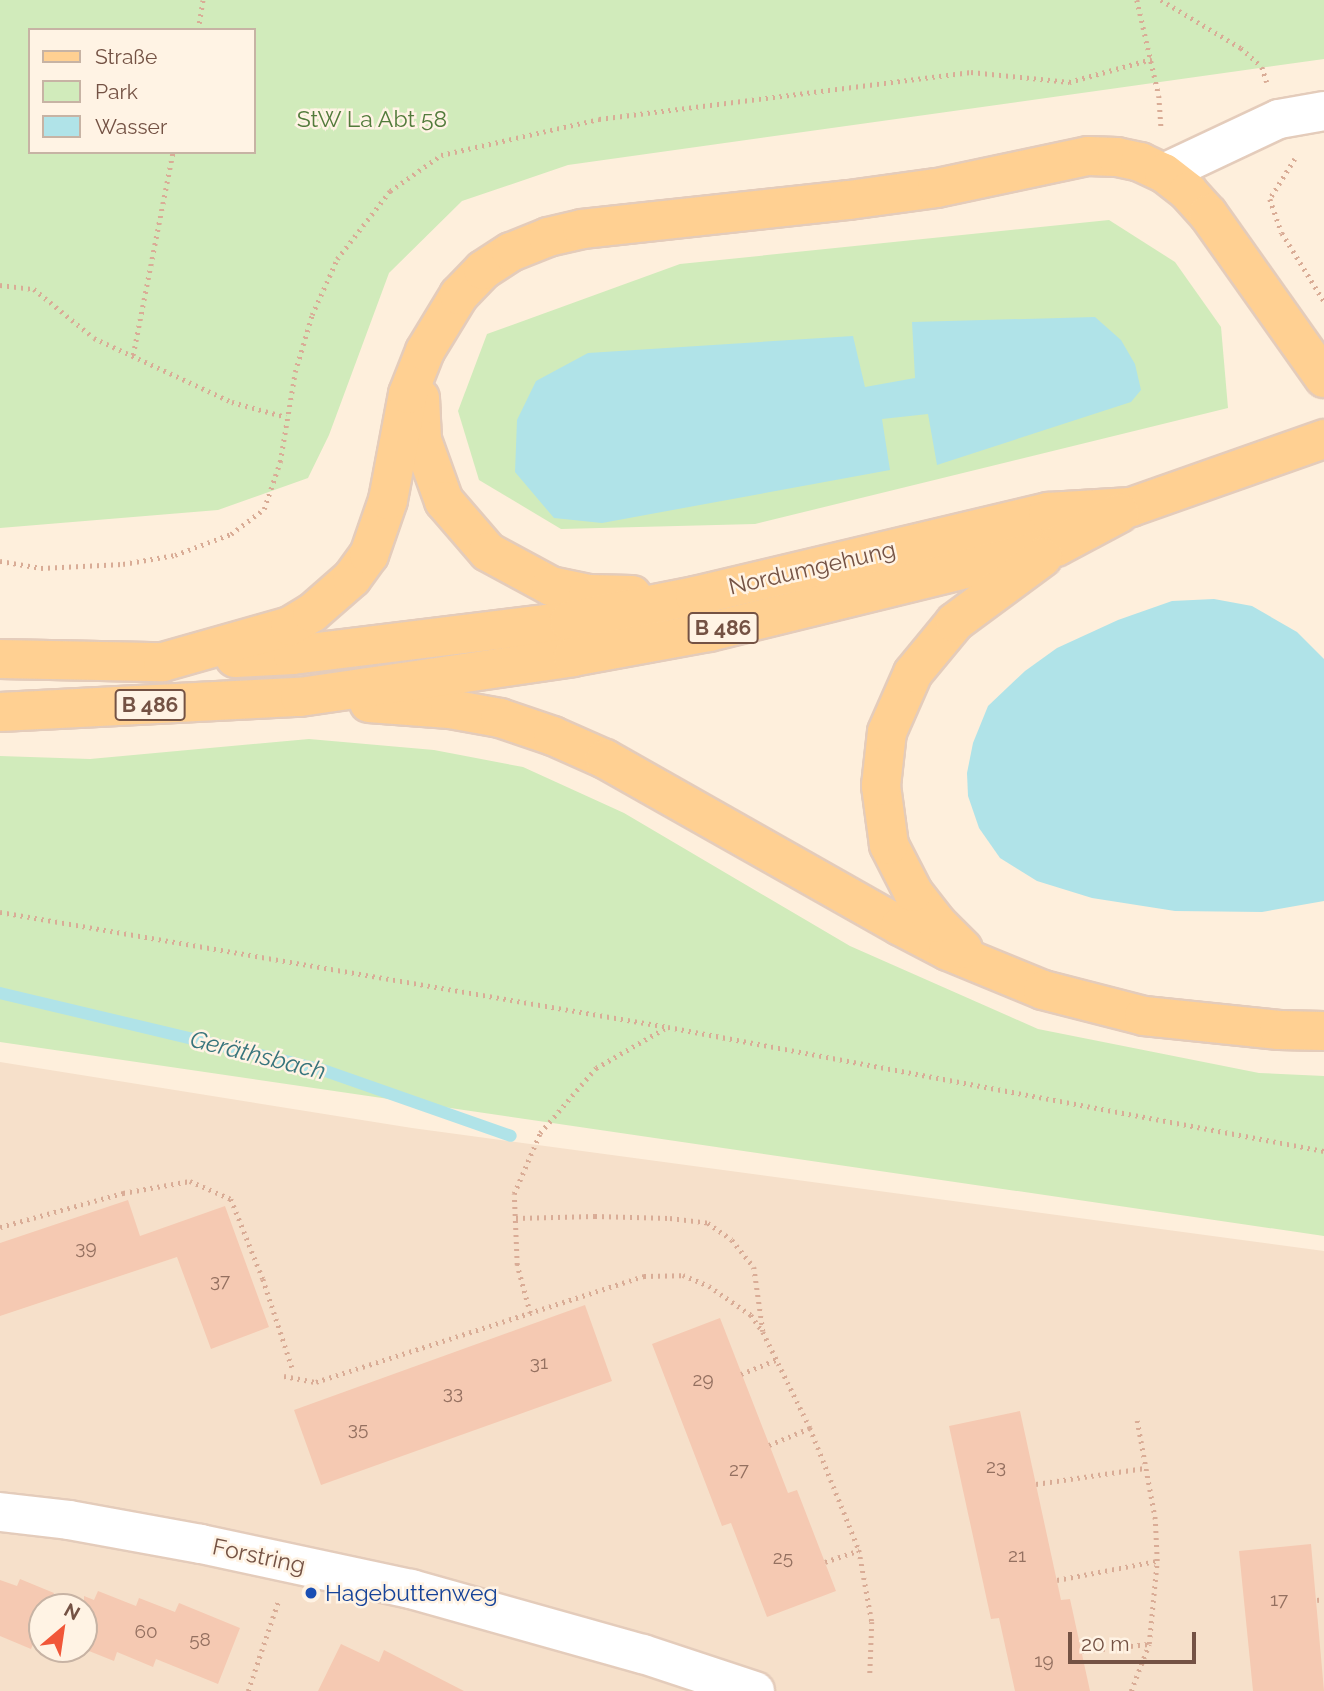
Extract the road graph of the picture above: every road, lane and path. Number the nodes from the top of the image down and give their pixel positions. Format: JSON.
{"nodes":[{"id":1,"x":204,"y":0,"type":"edge"},
{"id":2,"x":1137,"y":0,"type":"edge"},
{"id":3,"x":198,"y":28,"type":"edge"},
{"id":4,"x":1324,"y":111,"type":"edge"},
{"id":5,"x":173,"y":154,"type":"edge"},
{"id":6,"x":1164,"y":173,"type":"junction"},
{"id":7,"x":0,"y":285,"type":"edge"},
{"id":8,"x":425,"y":351,"type":"junction"},
{"id":9,"x":133,"y":355,"type":"junction"},
{"id":10,"x":1324,"y":379,"type":"edge"},
{"id":11,"x":286,"y":417,"type":"dead end"},
{"id":12,"x":1324,"y":439,"type":"edge"},
{"id":13,"x":1131,"y":507,"type":"junction"},
{"id":14,"x":1056,"y":547,"type":"junction"},
{"id":15,"x":695,"y":596,"type":"junction"},
{"id":16,"x":0,"y":659,"type":"edge"},
{"id":17,"x":163,"y":662,"type":"junction"},
{"id":18,"x":300,"y":697,"type":"junction"},
{"id":19,"x":0,"y":712,"type":"edge"},
{"id":20,"x":0,"y":912,"type":"edge"},
{"id":21,"x":1003,"y":974,"type":"junction"},
{"id":22,"x":668,"y":1027,"type":"junction"},
{"id":23,"x":1324,"y":1031,"type":"edge"},
{"id":24,"x":1324,"y":1151,"type":"edge"},
{"id":25,"x":516,"y":1218,"type":"junction"},
{"id":26,"x":0,"y":1227,"type":"edge"},
{"id":27,"x":530,"y":1313,"type":"junction"},
{"id":28,"x":763,"y":1332,"type":"junction"},
{"id":29,"x":778,"y":1359,"type":"junction"},
{"id":30,"x":292,"y":1367,"type":"dead end"},
{"id":31,"x":741,"y":1374,"type":"dead end"},
{"id":32,"x":284,"y":1376,"type":"dead end"},
{"id":33,"x":1137,"y":1421,"type":"dead end"},
{"id":34,"x":810,"y":1428,"type":"junction"},
{"id":35,"x":769,"y":1445,"type":"dead end"},
{"id":36,"x":1144,"y":1468,"type":"junction"},
{"id":37,"x":1036,"y":1484,"type":"dead end"},
{"id":38,"x":0,"y":1512,"type":"edge"},
{"id":39,"x":859,"y":1550,"type":"junction"},
{"id":40,"x":1157,"y":1561,"type":"junction"},
{"id":41,"x":292,"y":1562,"type":"junction"},
{"id":42,"x":825,"y":1562,"type":"dead end"},
{"id":43,"x":1057,"y":1580,"type":"dead end"},
{"id":44,"x":1324,"y":1599,"type":"edge"},
{"id":45,"x":1317,"y":1600,"type":"dead end"},
{"id":46,"x":1149,"y":1644,"type":"junction"},
{"id":47,"x":1082,"y":1651,"type":"dead end"},
{"id":48,"x":870,"y":1675,"type":"dead end"},
{"id":49,"x":248,"y":1691,"type":"edge"},
{"id":50,"x":755,"y":1691,"type":"edge"},
{"id":51,"x":1131,"y":1691,"type":"edge"}],
"edges":[{"from":1,"to":3,"type":"path"},
{"from":2,"to":6,"type":"path"},
{"from":4,"to":6,"type":"street"},
{"from":5,"to":9,"type":"path"},
{"from":6,"to":8,"type":"main road"},
{"from":6,"to":10,"type":"main road"},
{"from":7,"to":9,"type":"path"},
{"from":8,"to":15,"type":"main road"},
{"from":8,"to":17,"type":"main road"},
{"from":9,"to":11,"type":"path"},
{"from":12,"to":13,"type":"main road","name":"Nordumgehung","number":"B 486"},
{"from":13,"to":14,"type":"main road","number":"B 486"},
{"from":13,"to":15,"type":"main road","name":"Nordumgehung","number":"B 486"},
{"from":14,"to":18,"type":"main road","number":"B 486"},
{"from":14,"to":21,"type":"main road"},
{"from":15,"to":17,"type":"main road","name":"Nordumgehung","number":"B 486"},
{"from":16,"to":17,"type":"main road","number":"B 486"},
{"from":18,"to":19,"type":"main road","number":"B 486"},
{"from":18,"to":21,"type":"main road"},
{"from":20,"to":22,"type":"path"},
{"from":21,"to":23,"type":"main road"},
{"from":22,"to":24,"type":"path"},
{"from":22,"to":25,"type":"path"},
{"from":25,"to":27,"type":"path"},
{"from":25,"to":28,"type":"path"},
{"from":26,"to":30,"type":"path"},
{"from":27,"to":28,"type":"path"},
{"from":27,"to":32,"type":"path"},
{"from":28,"to":29,"type":"path"},
{"from":29,"to":31,"type":"path"},
{"from":29,"to":34,"type":"path"},
{"from":33,"to":36,"type":"path"},
{"from":34,"to":35,"type":"path"},
{"from":34,"to":39,"type":"path"},
{"from":36,"to":37,"type":"path"},
{"from":36,"to":40,"type":"path"},
{"from":38,"to":41,"type":"street","name":"Forstring"},
{"from":39,"to":42,"type":"path"},
{"from":39,"to":48,"type":"path"},
{"from":40,"to":43,"type":"path"},
{"from":40,"to":46,"type":"path"},
{"from":41,"to":49,"type":"path"},
{"from":41,"to":50,"type":"street","name":"Forstring"},
{"from":44,"to":45,"type":"path"},
{"from":46,"to":47,"type":"path"},
{"from":46,"to":51,"type":"path"}]}
